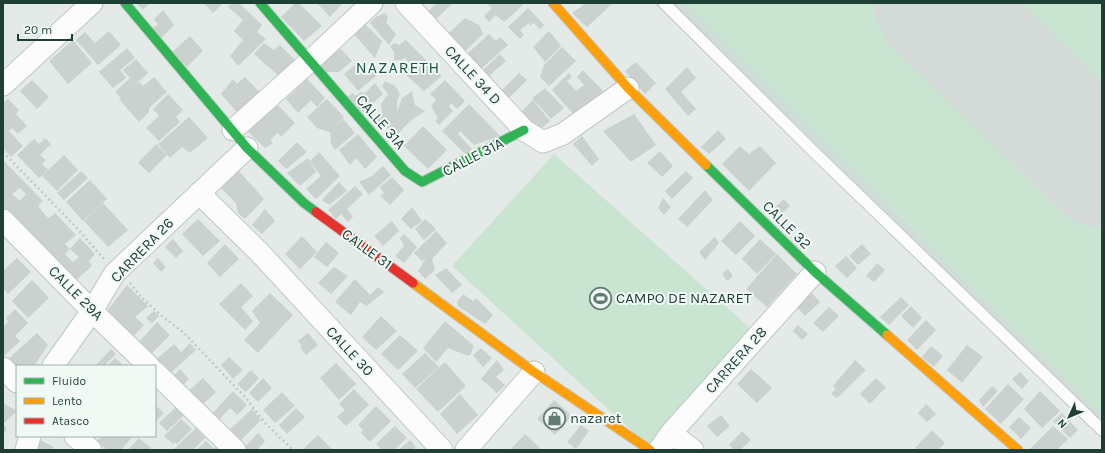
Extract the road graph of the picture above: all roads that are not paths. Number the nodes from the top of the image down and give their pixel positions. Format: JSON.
{"nodes":[{"id":1,"x":92,"y":3,"type":"edge"},
{"id":2,"x":125,"y":3,"type":"edge"},
{"id":3,"x":260,"y":3,"type":"edge"},
{"id":4,"x":372,"y":3,"type":"edge"},
{"id":5,"x":406,"y":3,"type":"edge"},
{"id":6,"x":553,"y":3,"type":"edge"},
{"id":7,"x":664,"y":3,"type":"edge"},
{"id":8,"x":310,"y":61,"type":"junction"},
{"id":9,"x":4,"y":81,"type":"edge"},
{"id":10,"x":628,"y":88,"type":"junction"},
{"id":11,"x":233,"y":130,"type":"junction"},
{"id":12,"x":524,"y":130,"type":"junction"},
{"id":13,"x":248,"y":148,"type":"junction"},
{"id":14,"x":198,"y":193,"type":"junction"},
{"id":15,"x":3,"y":220,"type":"edge"},
{"id":16,"x":815,"y":272,"type":"junction"},
{"id":17,"x":92,"y":311,"type":"junction"},
{"id":18,"x":54,"y":365,"type":"edge"},
{"id":19,"x":148,"y":365,"type":"edge"},
{"id":20,"x":3,"y":368,"type":"edge"},
{"id":21,"x":534,"y":372,"type":"junction"},
{"id":22,"x":156,"y":373,"type":"edge"},
{"id":23,"x":16,"y":381,"type":"edge"},
{"id":24,"x":1102,"y":430,"type":"edge"},
{"id":25,"x":672,"y":434,"type":"junction"},
{"id":26,"x":30,"y":437,"type":"edge"},
{"id":27,"x":76,"y":437,"type":"edge"},
{"id":28,"x":26,"y":450,"type":"edge"},
{"id":29,"x":91,"y":450,"type":"edge"},
{"id":30,"x":235,"y":450,"type":"edge"},
{"id":31,"x":442,"y":450,"type":"edge"},
{"id":32,"x":466,"y":450,"type":"edge"},
{"id":33,"x":650,"y":450,"type":"edge"},
{"id":34,"x":659,"y":450,"type":"edge"},
{"id":35,"x":693,"y":450,"type":"edge"},
{"id":36,"x":1018,"y":450,"type":"edge"}],
"edges":[{"from":1,"to":9,"type":"street"},
{"from":2,"to":11,"type":"street","name":"CALLE 31"},
{"from":3,"to":8,"type":"street","name":"CALLE 31A"},
{"from":4,"to":8,"type":"street"},
{"from":5,"to":12,"type":"street","name":"CALLE 34 D"},
{"from":6,"to":10,"type":"street","name":"CALLE 32"},
{"from":7,"to":24,"type":"lane"},
{"from":8,"to":11,"type":"street"},
{"from":8,"to":12,"type":"street","name":"CALLE 31A"},
{"from":10,"to":12,"type":"street","name":"CALLE 34 D"},
{"from":10,"to":16,"type":"street","name":"CALLE 32"},
{"from":11,"to":13,"type":"street","name":"CALLE 31"},
{"from":13,"to":14,"type":"street","name":"CARRERA 26"},
{"from":13,"to":21,"type":"street","name":"CALLE 31"},
{"from":14,"to":17,"type":"street","name":"CARRERA 26"},
{"from":14,"to":31,"type":"street","name":"CALLE 30"},
{"from":15,"to":17,"type":"street","name":"CALLE 29A"},
{"from":16,"to":25,"type":"street","name":"CARRERA 28"},
{"from":16,"to":36,"type":"street","name":"CALLE 32"},
{"from":17,"to":18,"type":"street","name":"CARRERA 26"},
{"from":17,"to":19,"type":"street","name":"CALLE 29A"},
{"from":20,"to":23,"type":"street"},
{"from":21,"to":32,"type":"street"},
{"from":21,"to":33,"type":"street","name":"CALLE 31"},
{"from":22,"to":30,"type":"street"},
{"from":25,"to":34,"type":"street","name":"CARRERA 28"},
{"from":25,"to":35,"type":"street"},
{"from":26,"to":28,"type":"street"},
{"from":27,"to":29,"type":"street"}]}
